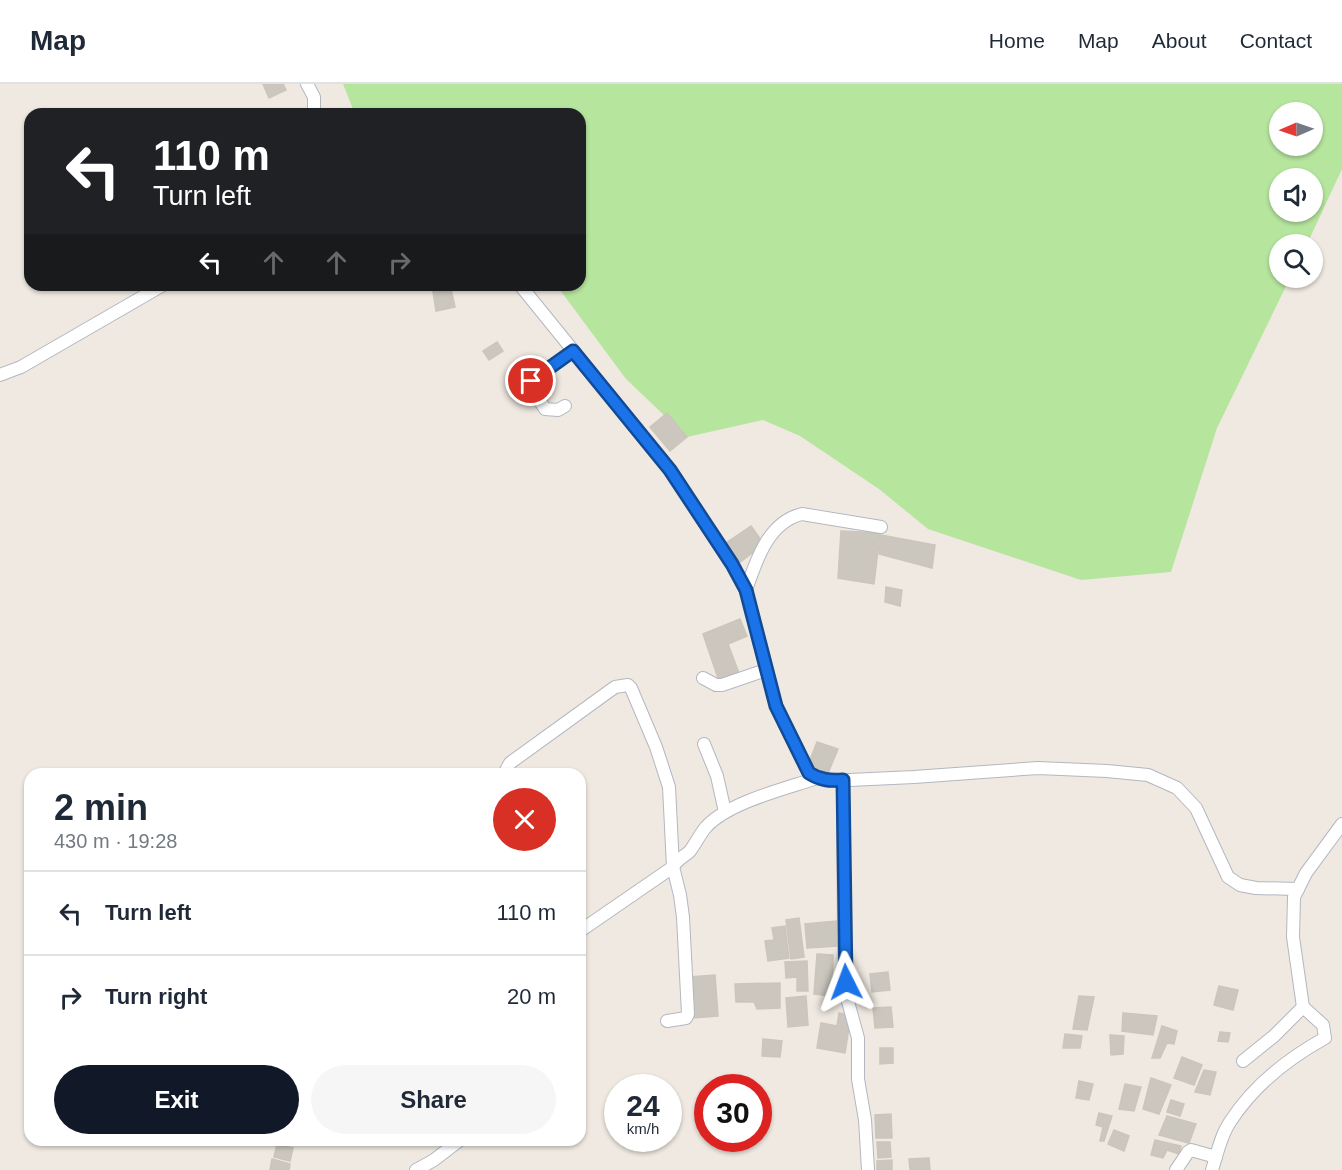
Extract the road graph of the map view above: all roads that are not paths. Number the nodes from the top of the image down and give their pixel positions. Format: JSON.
{"nodes":[{"id":1,"x":307,"y":84,"type":"edge"},
{"id":2,"x":316,"y":108,"type":"edge"},
{"id":3,"x":153,"y":291,"type":"edge"},
{"id":4,"x":525,"y":291,"type":"edge"},
{"id":5,"x":573,"y":351,"type":"junction"},
{"id":6,"x":0,"y":375,"type":"edge"},
{"id":7,"x":565,"y":406,"type":"dead end"},
{"id":8,"x":881,"y":527,"type":"dead end"},
{"id":9,"x":746,"y":590,"type":"junction"},
{"id":10,"x":766,"y":670,"type":"junction"},
{"id":11,"x":703,"y":678,"type":"dead end"},
{"id":12,"x":704,"y":744,"type":"dead end"},
{"id":13,"x":507,"y":768,"type":"edge"},
{"id":14,"x":817,"y":778,"type":"junction"},
{"id":15,"x":843,"y":780,"type":"junction"},
{"id":16,"x":725,"y":812,"type":"junction"},
{"id":17,"x":1342,"y":824,"type":"edge"},
{"id":18,"x":673,"y":867,"type":"junction"},
{"id":19,"x":1298,"y":889,"type":"junction"},
{"id":20,"x":586,"y":927,"type":"edge"},
{"id":21,"x":1303,"y":1007,"type":"junction"},
{"id":22,"x":667,"y":1021,"type":"dead end"},
{"id":23,"x":1243,"y":1060,"type":"dead end"},
{"id":24,"x":452,"y":1146,"type":"edge"},
{"id":25,"x":1216,"y":1157,"type":"junction"},
{"id":26,"x":416,"y":1170,"type":"edge"},
{"id":27,"x":868,"y":1170,"type":"edge"},
{"id":28,"x":1176,"y":1170,"type":"edge"},
{"id":29,"x":1212,"y":1170,"type":"edge"}],
"edges":[{"from":1,"to":2,"type":"street"},
{"from":3,"to":6,"type":"street"},
{"from":4,"to":5,"type":"street"},
{"from":5,"to":7,"type":"street"},
{"from":5,"to":9,"type":"street"},
{"from":8,"to":9,"type":"street"},
{"from":9,"to":10,"type":"street"},
{"from":10,"to":11,"type":"street"},
{"from":10,"to":14,"type":"street"},
{"from":12,"to":16,"type":"street"},
{"from":13,"to":18,"type":"street"},
{"from":14,"to":15,"type":"street"},
{"from":14,"to":16,"type":"street"},
{"from":15,"to":19,"type":"street"},
{"from":15,"to":27,"type":"street"},
{"from":16,"to":18,"type":"street"},
{"from":17,"to":19,"type":"street"},
{"from":18,"to":20,"type":"street"},
{"from":18,"to":22,"type":"street"},
{"from":19,"to":21,"type":"street"},
{"from":21,"to":23,"type":"street"},
{"from":21,"to":25,"type":"street"},
{"from":24,"to":26,"type":"street"},
{"from":25,"to":28,"type":"street"},
{"from":25,"to":29,"type":"street"}]}
